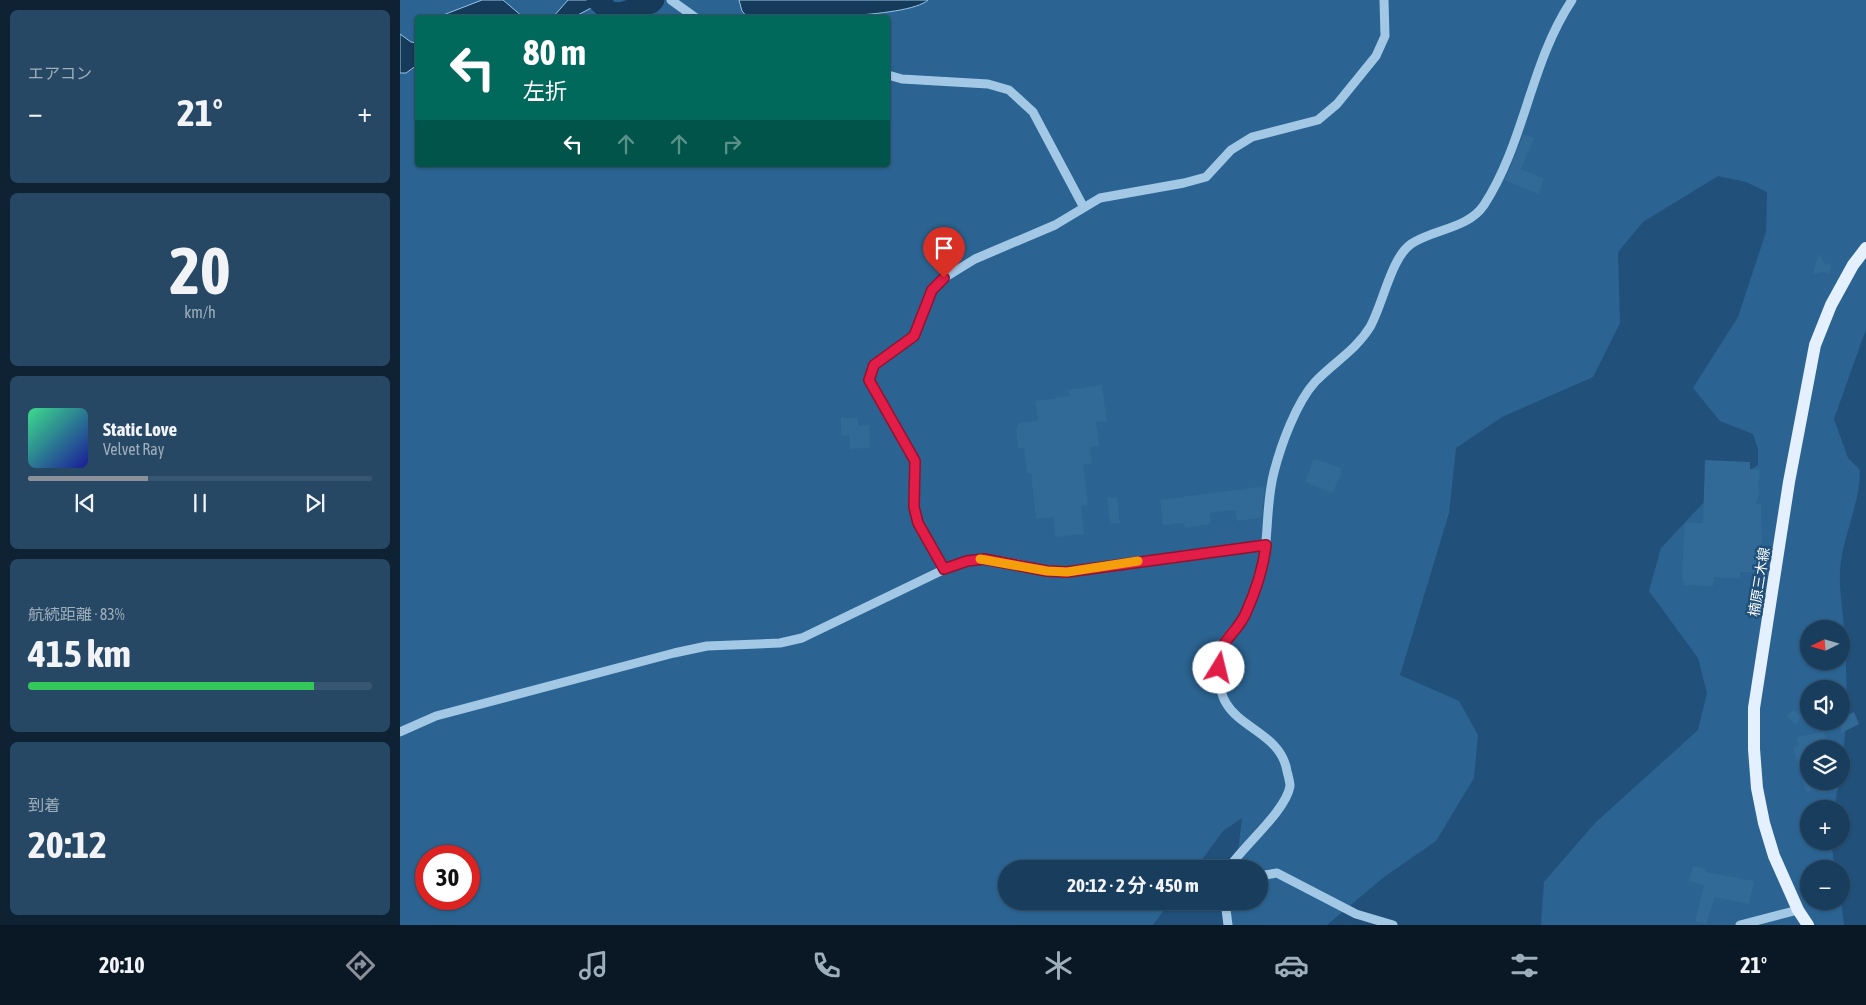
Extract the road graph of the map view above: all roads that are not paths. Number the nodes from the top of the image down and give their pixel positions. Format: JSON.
{"nodes":[{"id":1,"x":672,"y":0,"type":"edge"},
{"id":2,"x":1384,"y":0,"type":"edge"},
{"id":3,"x":1572,"y":0,"type":"edge"},
{"id":4,"x":692,"y":15,"type":"edge"},
{"id":5,"x":890,"y":75,"type":"edge"},
{"id":6,"x":1083,"y":206,"type":"junction"},
{"id":7,"x":1866,"y":248,"type":"edge"},
{"id":8,"x":1266,"y":545,"type":"junction"},
{"id":9,"x":944,"y":569,"type":"junction"},
{"id":10,"x":400,"y":732,"type":"edge"},
{"id":11,"x":1234,"y":860,"type":"edge"},
{"id":12,"x":1268,"y":875,"type":"edge"},
{"id":13,"x":1226,"y":910,"type":"edge"},
{"id":14,"x":1798,"y":910,"type":"junction"},
{"id":15,"x":1228,"y":925,"type":"edge"},
{"id":16,"x":1392,"y":925,"type":"edge"},
{"id":17,"x":1740,"y":925,"type":"edge"},
{"id":18,"x":1808,"y":925,"type":"edge"}],
"edges":[{"from":1,"to":4,"type":"street"},
{"from":2,"to":6,"type":"street"},
{"from":3,"to":8,"type":"street"},
{"from":5,"to":6,"type":"street"},
{"from":6,"to":9,"type":"street"},
{"from":7,"to":14,"type":"main road","name":"楠原三木線"},
{"from":8,"to":9,"type":"street"},
{"from":8,"to":11,"type":"street"},
{"from":9,"to":10,"type":"street"},
{"from":12,"to":16,"type":"street"},
{"from":13,"to":15,"type":"street"},
{"from":14,"to":17,"type":"street"},
{"from":14,"to":18,"type":"main road","name":"楠原三木線"}]}
